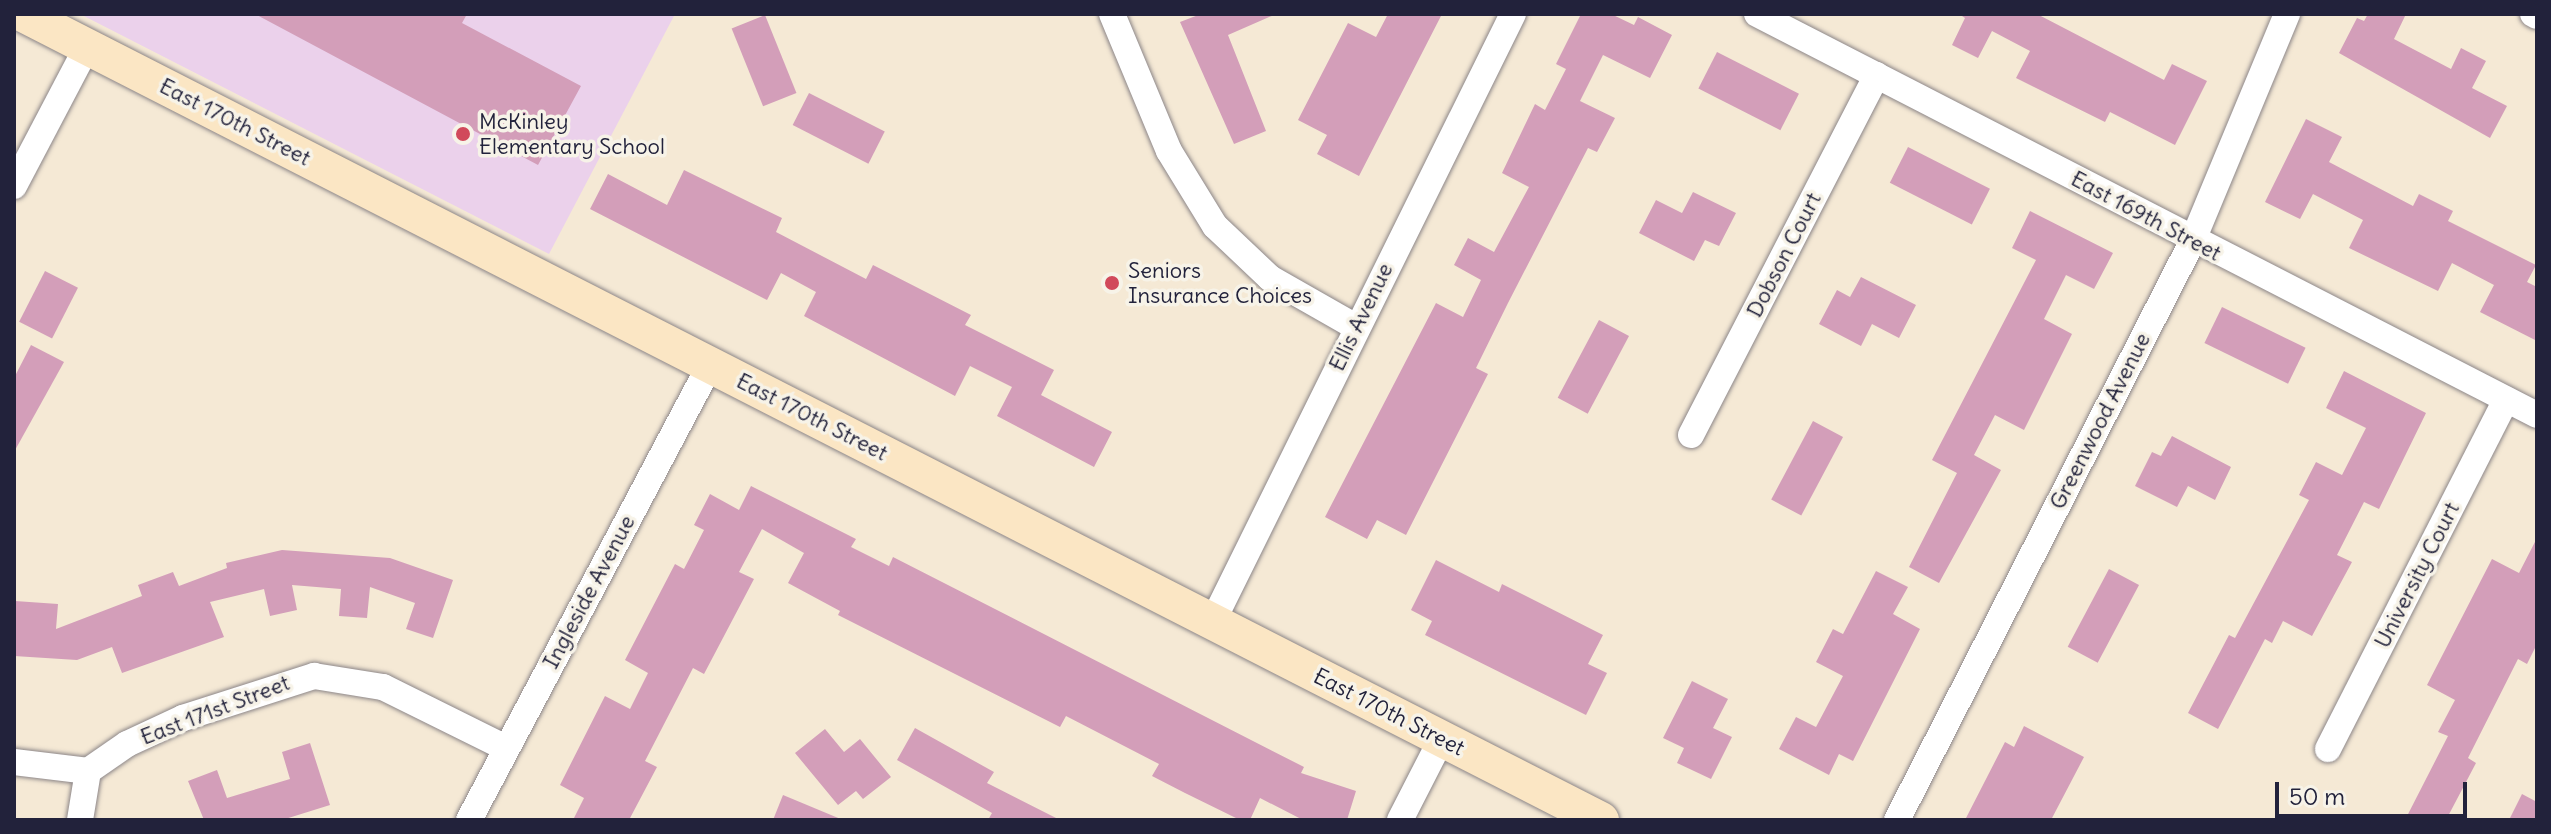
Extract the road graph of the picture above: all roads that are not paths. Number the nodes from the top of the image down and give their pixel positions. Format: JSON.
{"nodes":[{"id":1,"x":23,"y":14,"type":"edge"},
{"id":2,"x":1112,"y":14,"type":"edge"},
{"id":3,"x":1513,"y":14,"type":"edge"},
{"id":4,"x":1757,"y":14,"type":"edge"},
{"id":5,"x":2287,"y":14,"type":"edge"},
{"id":6,"x":87,"y":47,"type":"junction"},
{"id":7,"x":1877,"y":75,"type":"junction"},
{"id":8,"x":14,"y":186,"type":"edge"},
{"id":9,"x":2193,"y":240,"type":"junction"},
{"id":10,"x":1356,"y":327,"type":"junction"},
{"id":11,"x":710,"y":365,"type":"junction"},
{"id":12,"x":2506,"y":400,"type":"junction"},
{"id":13,"x":2537,"y":415,"type":"edge"},
{"id":14,"x":1691,"y":435,"type":"dead end"},
{"id":15,"x":1213,"y":621,"type":"junction"},
{"id":16,"x":1442,"y":738,"type":"junction"},
{"id":17,"x":506,"y":748,"type":"junction"},
{"id":18,"x":2328,"y":749,"type":"dead end"},
{"id":19,"x":14,"y":762,"type":"edge"},
{"id":20,"x":88,"y":771,"type":"junction"},
{"id":21,"x":80,"y":820,"type":"edge"},
{"id":22,"x":469,"y":820,"type":"edge"},
{"id":23,"x":1400,"y":820,"type":"edge"},
{"id":24,"x":1601,"y":820,"type":"edge"},
{"id":25,"x":1897,"y":820,"type":"edge"}],
"edges":[{"from":1,"to":6,"type":"street","name":"East 170th Street"},
{"from":2,"to":10,"type":"street"},
{"from":3,"to":10,"type":"street","name":"Ellis Avenue"},
{"from":4,"to":7,"type":"street","name":"East 169th Street"},
{"from":5,"to":9,"type":"street","name":"Greenwood Avenue"},
{"from":6,"to":8,"type":"street"},
{"from":6,"to":11,"type":"street","name":"East 170th Street"},
{"from":7,"to":9,"type":"street","name":"East 169th Street"},
{"from":7,"to":14,"type":"street","name":"Dobson Court"},
{"from":9,"to":12,"type":"street","name":"East 169th Street"},
{"from":9,"to":25,"type":"street","name":"Greenwood Avenue"},
{"from":10,"to":15,"type":"street","name":"Ellis Avenue"},
{"from":11,"to":15,"type":"street","name":"East 170th Street"},
{"from":11,"to":17,"type":"street","name":"Ingleside Avenue"},
{"from":12,"to":13,"type":"street","name":"East 169th Street"},
{"from":12,"to":18,"type":"street","name":"University Court"},
{"from":15,"to":16,"type":"street","name":"East 170th Street"},
{"from":16,"to":23,"type":"street"},
{"from":16,"to":24,"type":"street","name":"East 170th Street"},
{"from":17,"to":20,"type":"street","name":"East 171st Street"},
{"from":17,"to":22,"type":"street","name":"Ingleside Avenue"},
{"from":19,"to":20,"type":"street"},
{"from":20,"to":21,"type":"street"}]}
